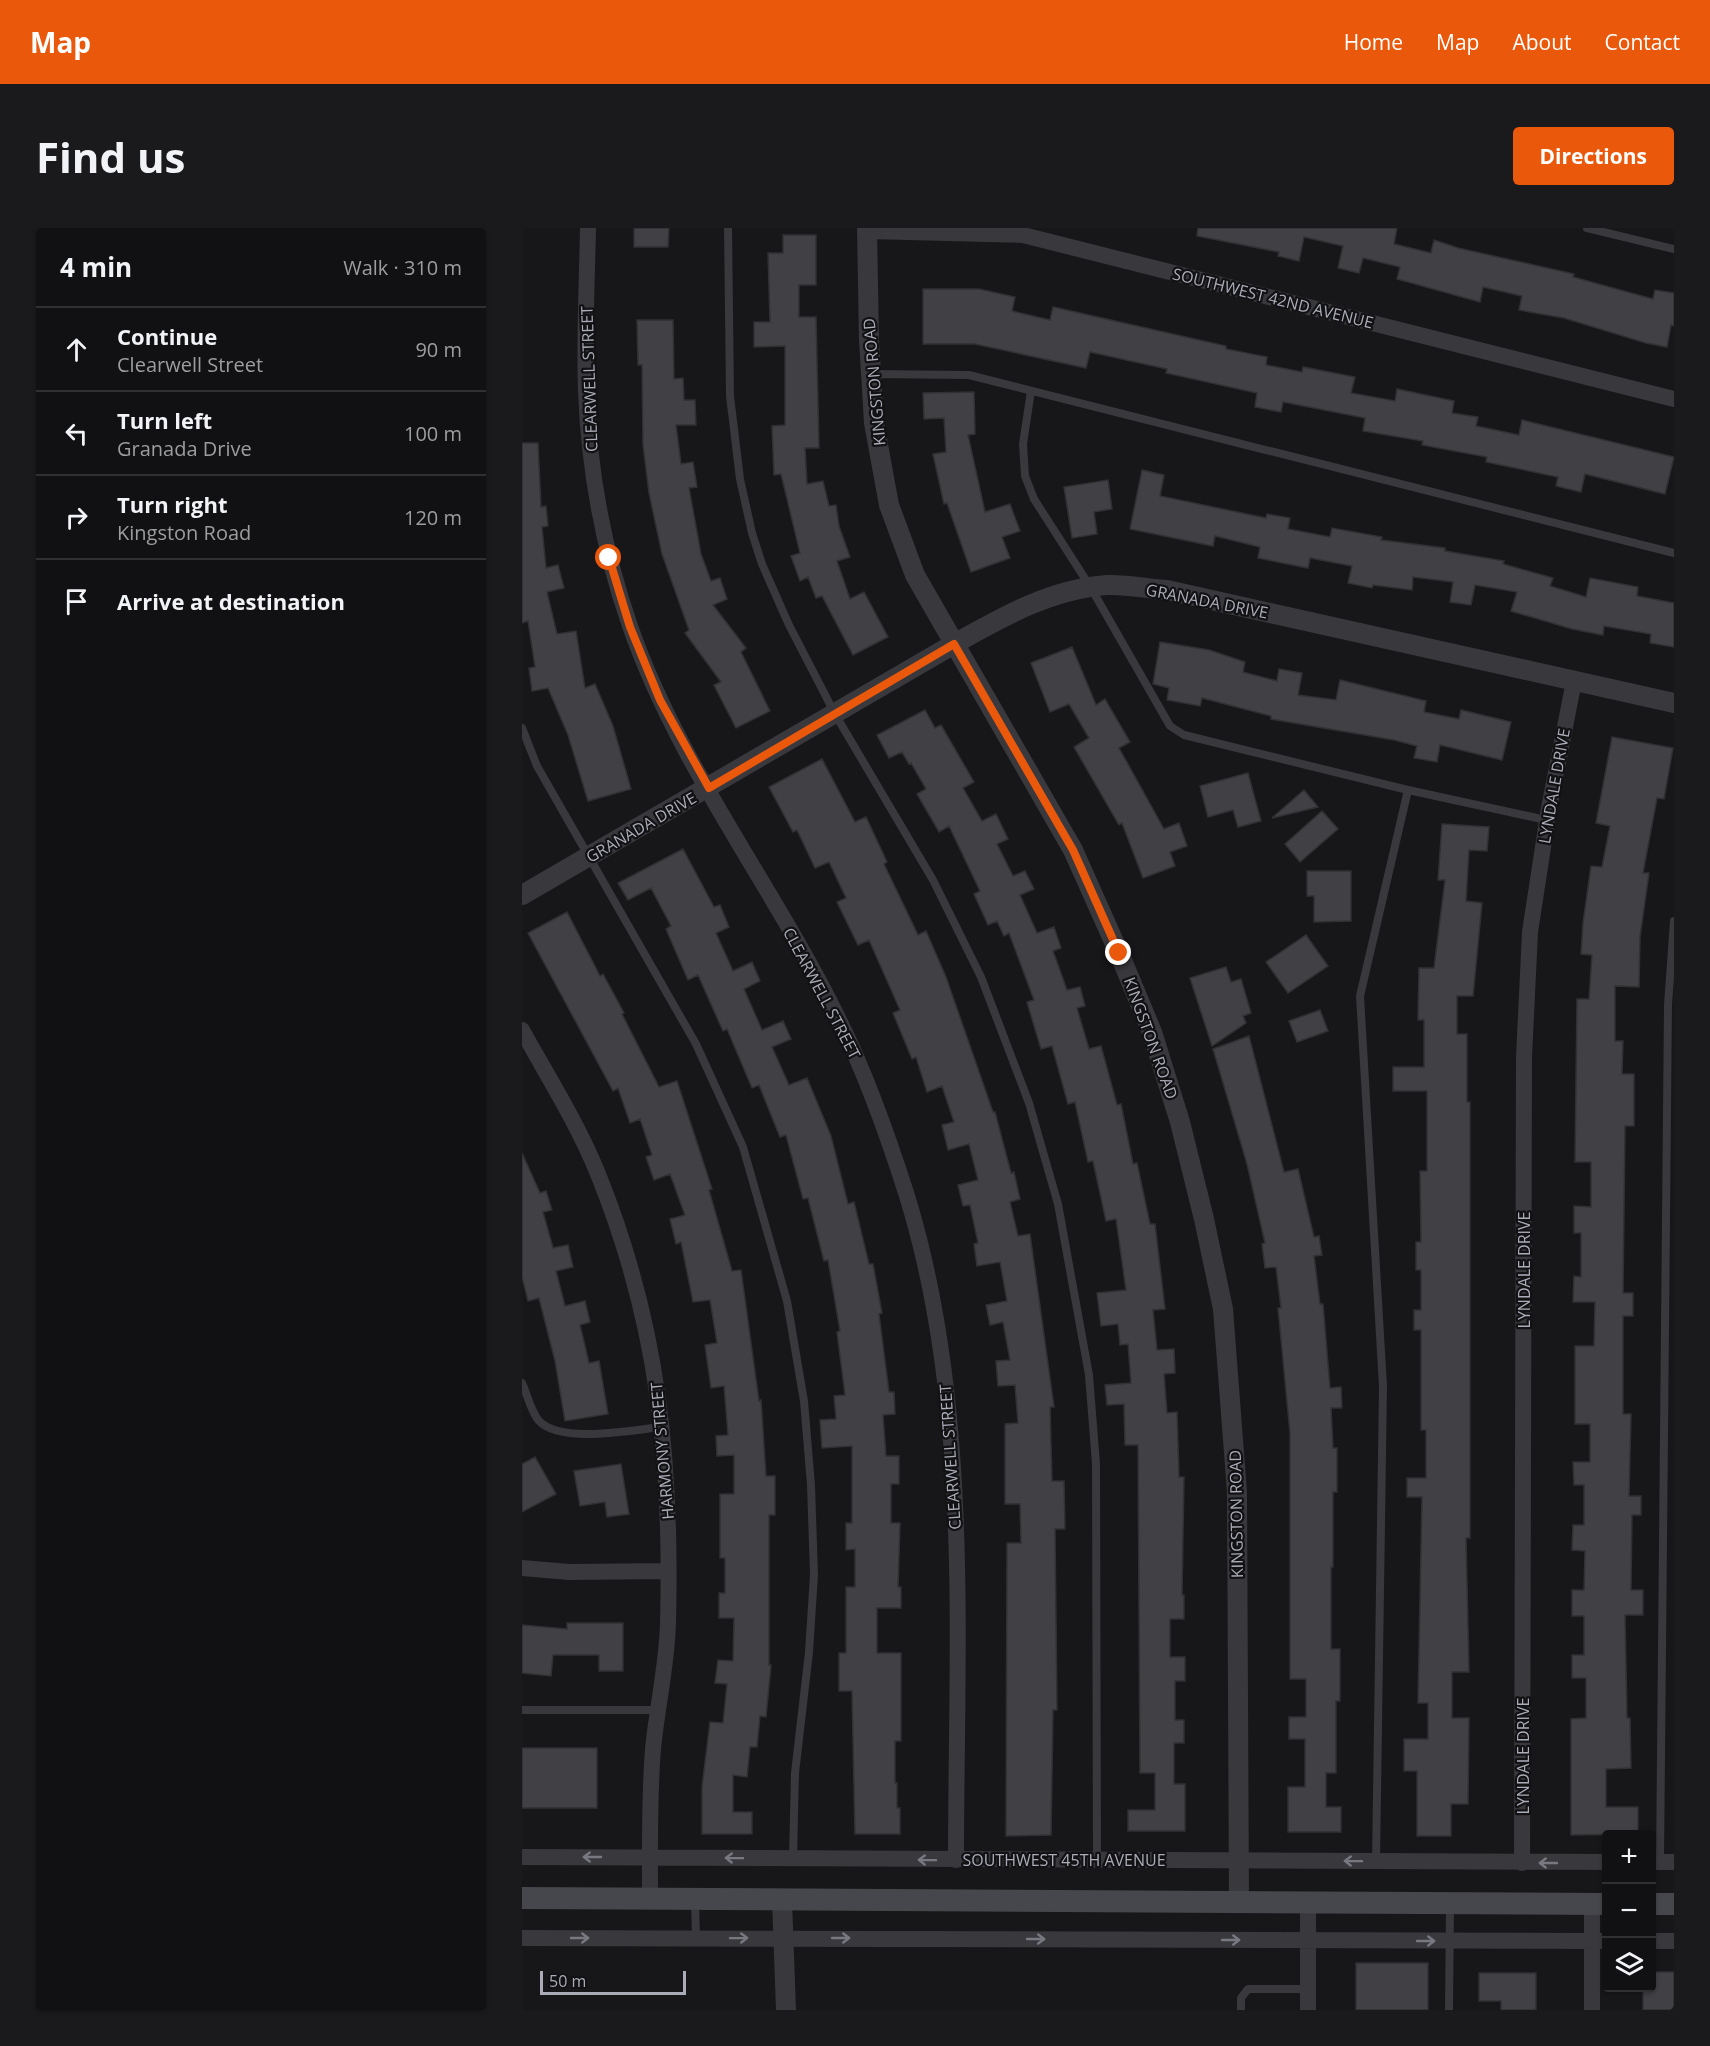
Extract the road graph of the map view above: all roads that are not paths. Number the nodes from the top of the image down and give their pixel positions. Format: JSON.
{"nodes":[{"id":1,"x":588,"y":228,"type":"edge"},
{"id":2,"x":728,"y":228,"type":"edge"},
{"id":3,"x":1587,"y":228,"type":"edge"},
{"id":4,"x":867,"y":229,"type":"edge"},
{"id":5,"x":1674,"y":249,"type":"edge"},
{"id":6,"x":871,"y":374,"type":"junction"},
{"id":7,"x":1031,"y":391,"type":"junction"},
{"id":8,"x":1674,"y":399,"type":"edge"},
{"id":9,"x":1674,"y":553,"type":"edge"},
{"id":10,"x":1091,"y":588,"type":"junction"},
{"id":11,"x":954,"y":644,"type":"junction"},
{"id":12,"x":1574,"y":681,"type":"junction"},
{"id":13,"x":1674,"y":703,"type":"edge"},
{"id":14,"x":835,"y":714,"type":"junction"},
{"id":15,"x":522,"y":728,"type":"edge"},
{"id":16,"x":709,"y":788,"type":"junction"},
{"id":17,"x":1408,"y":790,"type":"junction"},
{"id":18,"x":1546,"y":820,"type":"junction"},
{"id":19,"x":590,"y":857,"type":"junction"},
{"id":20,"x":522,"y":895,"type":"edge"},
{"id":21,"x":1674,"y":921,"type":"edge"},
{"id":22,"x":522,"y":1030,"type":"edge"},
{"id":23,"x":522,"y":1383,"type":"edge"},
{"id":24,"x":663,"y":1427,"type":"junction"},
{"id":25,"x":522,"y":1568,"type":"edge"},
{"id":26,"x":668,"y":1571,"type":"junction"},
{"id":27,"x":522,"y":1710,"type":"edge"},
{"id":28,"x":658,"y":1710,"type":"junction"},
{"id":29,"x":522,"y":1857,"type":"edge"},
{"id":30,"x":650,"y":1857,"type":"junction"},
{"id":31,"x":792,"y":1859,"type":"junction"},
{"id":32,"x":956,"y":1860,"type":"junction"},
{"id":33,"x":1097,"y":1860,"type":"junction"},
{"id":34,"x":1239,"y":1860,"type":"junction"},
{"id":35,"x":1376,"y":1862,"type":"junction"},
{"id":36,"x":1662,"y":1862,"type":"edge"},
{"id":37,"x":1522,"y":1863,"type":"junction"},
{"id":38,"x":1602,"y":1863,"type":"edge"},
{"id":39,"x":522,"y":1898,"type":"edge"},
{"id":40,"x":650,"y":1899,"type":"junction"},
{"id":41,"x":696,"y":1899,"type":"junction"},
{"id":42,"x":782,"y":1900,"type":"junction"},
{"id":43,"x":1239,"y":1902,"type":"junction"},
{"id":44,"x":1308,"y":1902,"type":"junction"},
{"id":45,"x":1450,"y":1903,"type":"junction"},
{"id":46,"x":1599,"y":1904,"type":"edge"},
{"id":47,"x":1656,"y":1904,"type":"edge"},
{"id":48,"x":1674,"y":1904,"type":"edge"},
{"id":49,"x":522,"y":1938,"type":"edge"},
{"id":50,"x":696,"y":1938,"type":"junction"},
{"id":51,"x":783,"y":1938,"type":"junction"},
{"id":52,"x":1308,"y":1941,"type":"junction"},
{"id":53,"x":1450,"y":1941,"type":"junction"},
{"id":54,"x":1599,"y":1941,"type":"edge"},
{"id":55,"x":1656,"y":1941,"type":"edge"},
{"id":56,"x":1674,"y":1941,"type":"edge"},
{"id":57,"x":1308,"y":1989,"type":"junction"},
{"id":58,"x":786,"y":2010,"type":"edge"},
{"id":59,"x":1241,"y":2010,"type":"edge"},
{"id":60,"x":1308,"y":2010,"type":"edge"},
{"id":61,"x":1449,"y":2010,"type":"edge"},
{"id":62,"x":1592,"y":2010,"type":"edge"}],
"edges":[{"from":1,"to":16,"type":"street","name":"CLEARWELL STREET"},
{"from":2,"to":14,"type":"lane"},
{"from":3,"to":5,"type":"lane"},
{"from":4,"to":6,"type":"street","name":"KINGSTON ROAD"},
{"from":4,"to":8,"type":"street","name":"SOUTHWEST 42ND AVENUE"},
{"from":6,"to":7,"type":"lane"},
{"from":6,"to":11,"type":"street","name":"KINGSTON ROAD"},
{"from":7,"to":9,"type":"lane"},
{"from":7,"to":10,"type":"lane"},
{"from":10,"to":11,"type":"street","name":"GRANADA DRIVE"},
{"from":10,"to":12,"type":"street","name":"GRANADA DRIVE"},
{"from":10,"to":17,"type":"lane"},
{"from":11,"to":14,"type":"street","name":"GRANADA DRIVE"},
{"from":11,"to":34,"type":"street","name":"KINGSTON ROAD"},
{"from":12,"to":13,"type":"street","name":"GRANADA DRIVE"},
{"from":12,"to":18,"type":"street","name":"LYNDALE DRIVE"},
{"from":14,"to":16,"type":"street","name":"GRANADA DRIVE"},
{"from":14,"to":33,"type":"lane"},
{"from":15,"to":19,"type":"lane"},
{"from":16,"to":19,"type":"street","name":"GRANADA DRIVE"},
{"from":16,"to":32,"type":"street","name":"CLEARWELL STREET"},
{"from":17,"to":18,"type":"lane"},
{"from":17,"to":35,"type":"lane"},
{"from":18,"to":37,"type":"street","name":"LYNDALE DRIVE"},
{"from":19,"to":20,"type":"street","name":"GRANADA DRIVE"},
{"from":19,"to":31,"type":"lane"},
{"from":21,"to":36,"type":"lane"},
{"from":22,"to":24,"type":"street","name":"HARMONY STREET"},
{"from":23,"to":24,"type":"lane"},
{"from":24,"to":26,"type":"street","name":"HARMONY STREET"},
{"from":25,"to":26,"type":"street"},
{"from":26,"to":28,"type":"street","name":"HARMONY STREET"},
{"from":27,"to":28,"type":"lane"},
{"from":28,"to":30,"type":"street","name":"HARMONY STREET"},
{"from":30,"to":29,"type":"street","name":"SOUTHWEST 45TH AVENUE","one_way":true},
{"from":31,"to":30,"type":"street","name":"SOUTHWEST 45TH AVENUE","one_way":true},
{"from":30,"to":40,"type":"street","name":"HARMONY STREET"},
{"from":32,"to":31,"type":"street","name":"SOUTHWEST 45TH AVENUE","one_way":true},
{"from":32,"to":33,"type":"street","name":"SOUTHWEST 45TH AVENUE"},
{"from":33,"to":34,"type":"street","name":"SOUTHWEST 45TH AVENUE"},
{"from":35,"to":34,"type":"street","name":"SOUTHWEST 45TH AVENUE","one_way":true},
{"from":34,"to":43,"type":"street","name":"KINGSTON ROAD"},
{"from":35,"to":37,"type":"street","name":"SOUTHWEST 45TH AVENUE"},
{"from":38,"to":37,"type":"street","name":"SOUTHWEST 45TH AVENUE","one_way":true},
{"from":39,"to":40,"type":"main road"},
{"from":40,"to":41,"type":"main road"},
{"from":41,"to":42,"type":"main road"},
{"from":41,"to":50,"type":"lane"},
{"from":42,"to":43,"type":"main road"},
{"from":42,"to":51,"type":"street"},
{"from":43,"to":44,"type":"main road"},
{"from":44,"to":45,"type":"main road"},
{"from":44,"to":52,"type":"street"},
{"from":45,"to":46,"type":"main road"},
{"from":45,"to":53,"type":"lane"},
{"from":46,"to":54,"type":"street"},
{"from":47,"to":48,"type":"main road"},
{"from":49,"to":50,"type":"street","one_way":true},
{"from":50,"to":51,"type":"street","one_way":true},
{"from":51,"to":52,"type":"street","one_way":true},
{"from":51,"to":58,"type":"street"},
{"from":52,"to":53,"type":"street","one_way":true},
{"from":52,"to":57,"type":"street"},
{"from":53,"to":54,"type":"street"},
{"from":53,"to":61,"type":"lane"},
{"from":54,"to":62,"type":"street"},
{"from":55,"to":56,"type":"street"},
{"from":57,"to":59,"type":"lane"},
{"from":57,"to":60,"type":"street"}]}
